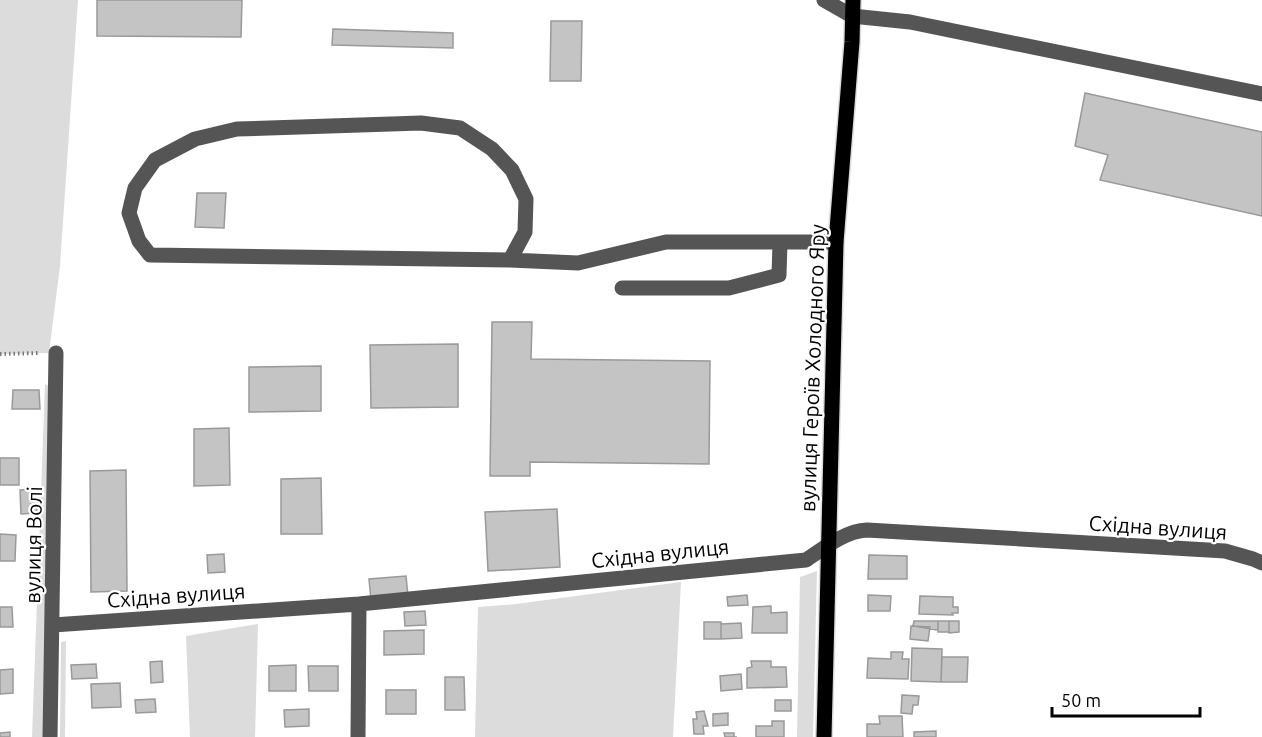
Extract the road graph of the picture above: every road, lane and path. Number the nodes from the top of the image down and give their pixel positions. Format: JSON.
{"nodes":[{"id":1,"x":824,"y":0,"type":"edge"},
{"id":2,"x":853,"y":0,"type":"edge"},
{"id":3,"x":852,"y":16,"type":"junction"},
{"id":4,"x":1262,"y":94,"type":"edge"},
{"id":5,"x":836,"y":242,"type":"junction"},
{"id":6,"x":780,"y":243,"type":"junction"},
{"id":7,"x":510,"y":260,"type":"junction"},
{"id":8,"x":622,"y":288,"type":"dead end"},
{"id":9,"x":56,"y":353,"type":"joint"},
{"id":10,"x":0,"y":354,"type":"edge"},
{"id":11,"x":828,"y":545,"type":"junction"},
{"id":12,"x":1262,"y":563,"type":"edge"},
{"id":13,"x":359,"y":604,"type":"junction"},
{"id":14,"x":53,"y":625,"type":"junction"},
{"id":15,"x":50,"y":737,"type":"edge"},
{"id":16,"x":358,"y":737,"type":"edge"},
{"id":17,"x":824,"y":737,"type":"edge"}],
"edges":[{"from":1,"to":3,"type":"street"},
{"from":2,"to":3,"type":"main road","name":"вулиця Героїв Холодного Яру"},
{"from":3,"to":4,"type":"street"},
{"from":3,"to":5,"type":"main road","name":"вулиця Героїв Холодного Яру"},
{"from":5,"to":6,"type":"street"},
{"from":5,"to":11,"type":"main road","name":"вулиця Героїв Холодного Яру"},
{"from":6,"to":7,"type":"street"},
{"from":6,"to":8,"type":"street"},
{"from":7,"to":7,"type":"street"},
{"from":9,"to":10,"type":"path"},
{"from":9,"to":14,"type":"street","name":"вулиця Волі"},
{"from":11,"to":12,"type":"street","name":"Східна вулиця"},
{"from":11,"to":13,"type":"street","name":"Східна вулиця"},
{"from":11,"to":17,"type":"main road","name":"вулиця Героїв Холодного Яру"},
{"from":13,"to":14,"type":"street","name":"Східна вулиця"},
{"from":13,"to":16,"type":"street"},
{"from":14,"to":15,"type":"street","name":"вулиця Волі"}]}
